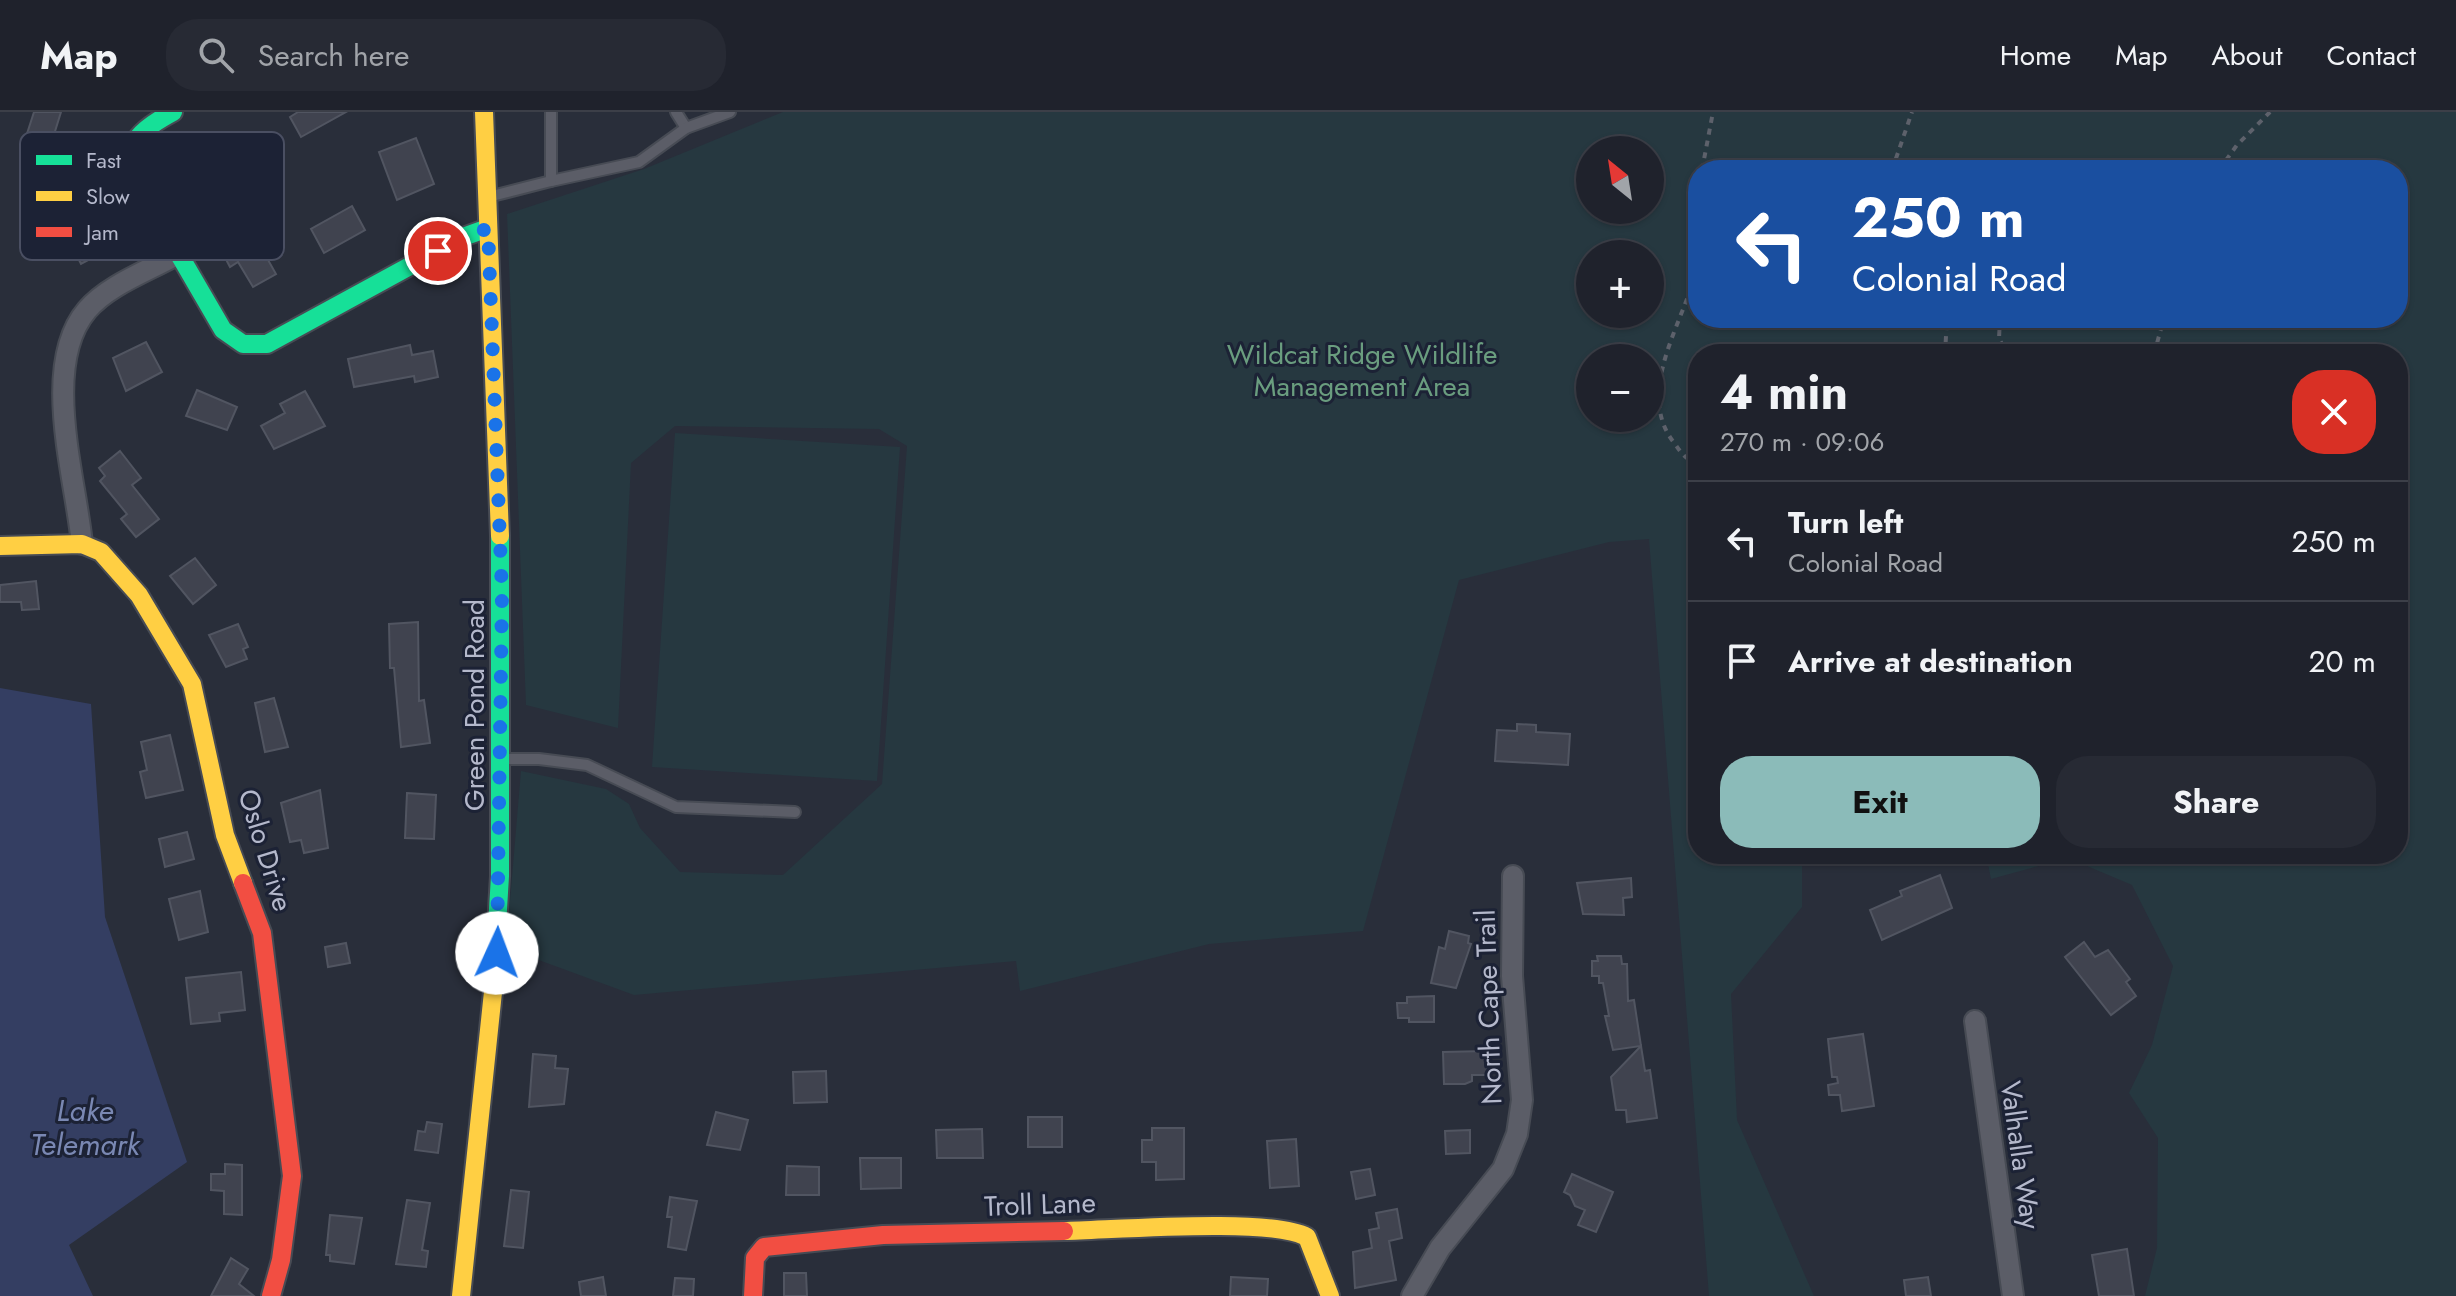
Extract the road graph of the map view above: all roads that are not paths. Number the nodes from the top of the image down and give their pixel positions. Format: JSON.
{"nodes":[{"id":1,"x":173,"y":112,"type":"edge"},
{"id":2,"x":484,"y":112,"type":"edge"},
{"id":3,"x":551,"y":112,"type":"edge"},
{"id":4,"x":676,"y":112,"type":"edge"},
{"id":5,"x":730,"y":112,"type":"edge"},
{"id":6,"x":686,"y":128,"type":"junction"},
{"id":7,"x":142,"y":132,"type":"edge"},
{"id":8,"x":551,"y":181,"type":"junction"},
{"id":9,"x":486,"y":197,"type":"junction"},
{"id":10,"x":488,"y":228,"type":"junction"},
{"id":11,"x":167,"y":260,"type":"edge"},
{"id":12,"x":179,"y":260,"type":"edge"},
{"id":13,"x":82,"y":544,"type":"junction"},
{"id":14,"x":0,"y":546,"type":"edge"},
{"id":15,"x":502,"y":759,"type":"junction"},
{"id":16,"x":795,"y":812,"type":"dead end"},
{"id":17,"x":1513,"y":876,"type":"dead end"},
{"id":18,"x":1975,"y":1021,"type":"dead end"},
{"id":19,"x":271,"y":1296,"type":"edge"},
{"id":20,"x":461,"y":1296,"type":"edge"},
{"id":21,"x":753,"y":1296,"type":"edge"},
{"id":22,"x":1330,"y":1296,"type":"edge"},
{"id":23,"x":1412,"y":1296,"type":"edge"},
{"id":24,"x":2013,"y":1296,"type":"edge"}],
"edges":[{"from":1,"to":7,"type":"street"},
{"from":2,"to":9,"type":"street","name":"Green Pond Road"},
{"from":3,"to":8,"type":"lane"},
{"from":4,"to":6,"type":"lane"},
{"from":5,"to":6,"type":"lane"},
{"from":6,"to":8,"type":"lane"},
{"from":8,"to":9,"type":"lane"},
{"from":9,"to":10,"type":"street","name":"Green Pond Road"},
{"from":10,"to":12,"type":"street"},
{"from":10,"to":15,"type":"street","name":"Green Pond Road"},
{"from":11,"to":13,"type":"street"},
{"from":13,"to":14,"type":"street"},
{"from":13,"to":19,"type":"street","name":"Oslo Drive"},
{"from":15,"to":16,"type":"lane"},
{"from":15,"to":20,"type":"street","name":"Green Pond Road"},
{"from":17,"to":23,"type":"street","name":"North Cape Trail"},
{"from":18,"to":24,"type":"street","name":"Valhalla Way"},
{"from":21,"to":22,"type":"street","name":"Troll Lane"}]}
